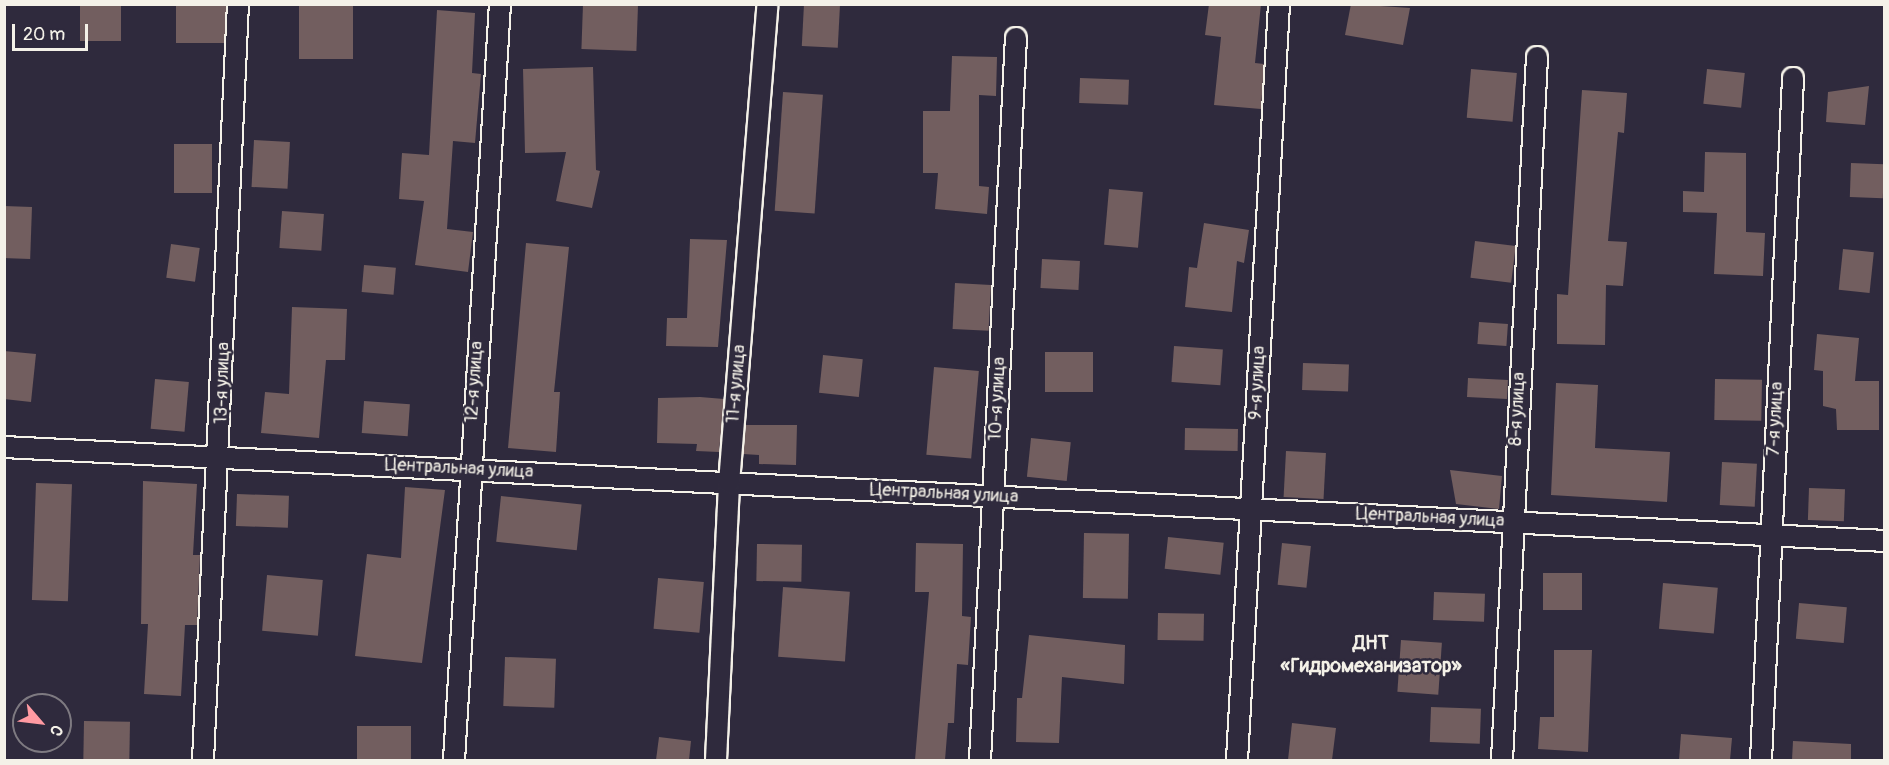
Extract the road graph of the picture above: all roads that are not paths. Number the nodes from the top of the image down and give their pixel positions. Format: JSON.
{"nodes":[{"id":1,"x":238,"y":4,"type":"edge"},
{"id":2,"x":500,"y":4,"type":"edge"},
{"id":3,"x":1279,"y":4,"type":"edge"},
{"id":4,"x":767,"y":7,"type":"dead end"},
{"id":5,"x":1016,"y":38,"type":"dead end"},
{"id":6,"x":1537,"y":57,"type":"dead end"},
{"id":7,"x":1792,"y":78,"type":"dead end"},
{"id":8,"x":4,"y":447,"type":"edge"},
{"id":9,"x":220,"y":456,"type":"junction"},
{"id":10,"x":469,"y":470,"type":"junction"},
{"id":11,"x":729,"y":483,"type":"junction"},
{"id":12,"x":993,"y":496,"type":"junction"},
{"id":13,"x":1251,"y":509,"type":"junction"},
{"id":14,"x":1512,"y":522,"type":"junction"},
{"id":15,"x":1771,"y":535,"type":"junction"},
{"id":16,"x":1884,"y":541,"type":"edge"},
{"id":17,"x":202,"y":760,"type":"edge"},
{"id":18,"x":454,"y":760,"type":"edge"},
{"id":19,"x":716,"y":760,"type":"edge"},
{"id":20,"x":980,"y":760,"type":"edge"},
{"id":21,"x":1237,"y":760,"type":"edge"},
{"id":22,"x":1502,"y":760,"type":"edge"},
{"id":23,"x":1761,"y":760,"type":"edge"}],
"edges":[{"from":1,"to":9,"type":"street","name":"13-я улица"},
{"from":2,"to":10,"type":"street","name":"12-я улица"},
{"from":3,"to":13,"type":"street","name":"9-я улица"},
{"from":4,"to":11,"type":"street","name":"11-я улица"},
{"from":5,"to":12,"type":"street","name":"10-я улица"},
{"from":6,"to":14,"type":"street","name":"8-я улица"},
{"from":7,"to":15,"type":"street","name":"7-я улица"},
{"from":8,"to":9,"type":"street","name":"Центральная улица"},
{"from":9,"to":10,"type":"street","name":"Центральная улица"},
{"from":9,"to":17,"type":"street","name":"13-я улица"},
{"from":10,"to":11,"type":"street","name":"Центральная улица"},
{"from":10,"to":18,"type":"street","name":"12-я улица"},
{"from":11,"to":12,"type":"street","name":"Центральная улица"},
{"from":11,"to":19,"type":"street","name":"11-я улица"},
{"from":12,"to":13,"type":"street","name":"Центральная улица"},
{"from":12,"to":20,"type":"street","name":"10-я улица"},
{"from":13,"to":14,"type":"street","name":"Центральная улица"},
{"from":13,"to":21,"type":"street","name":"9-я улица"},
{"from":14,"to":15,"type":"street","name":"Центральная улица"},
{"from":14,"to":22,"type":"street","name":"8-я улица"},
{"from":15,"to":16,"type":"street","name":"Центральная улица"},
{"from":15,"to":23,"type":"street","name":"7-я улица"}]}
